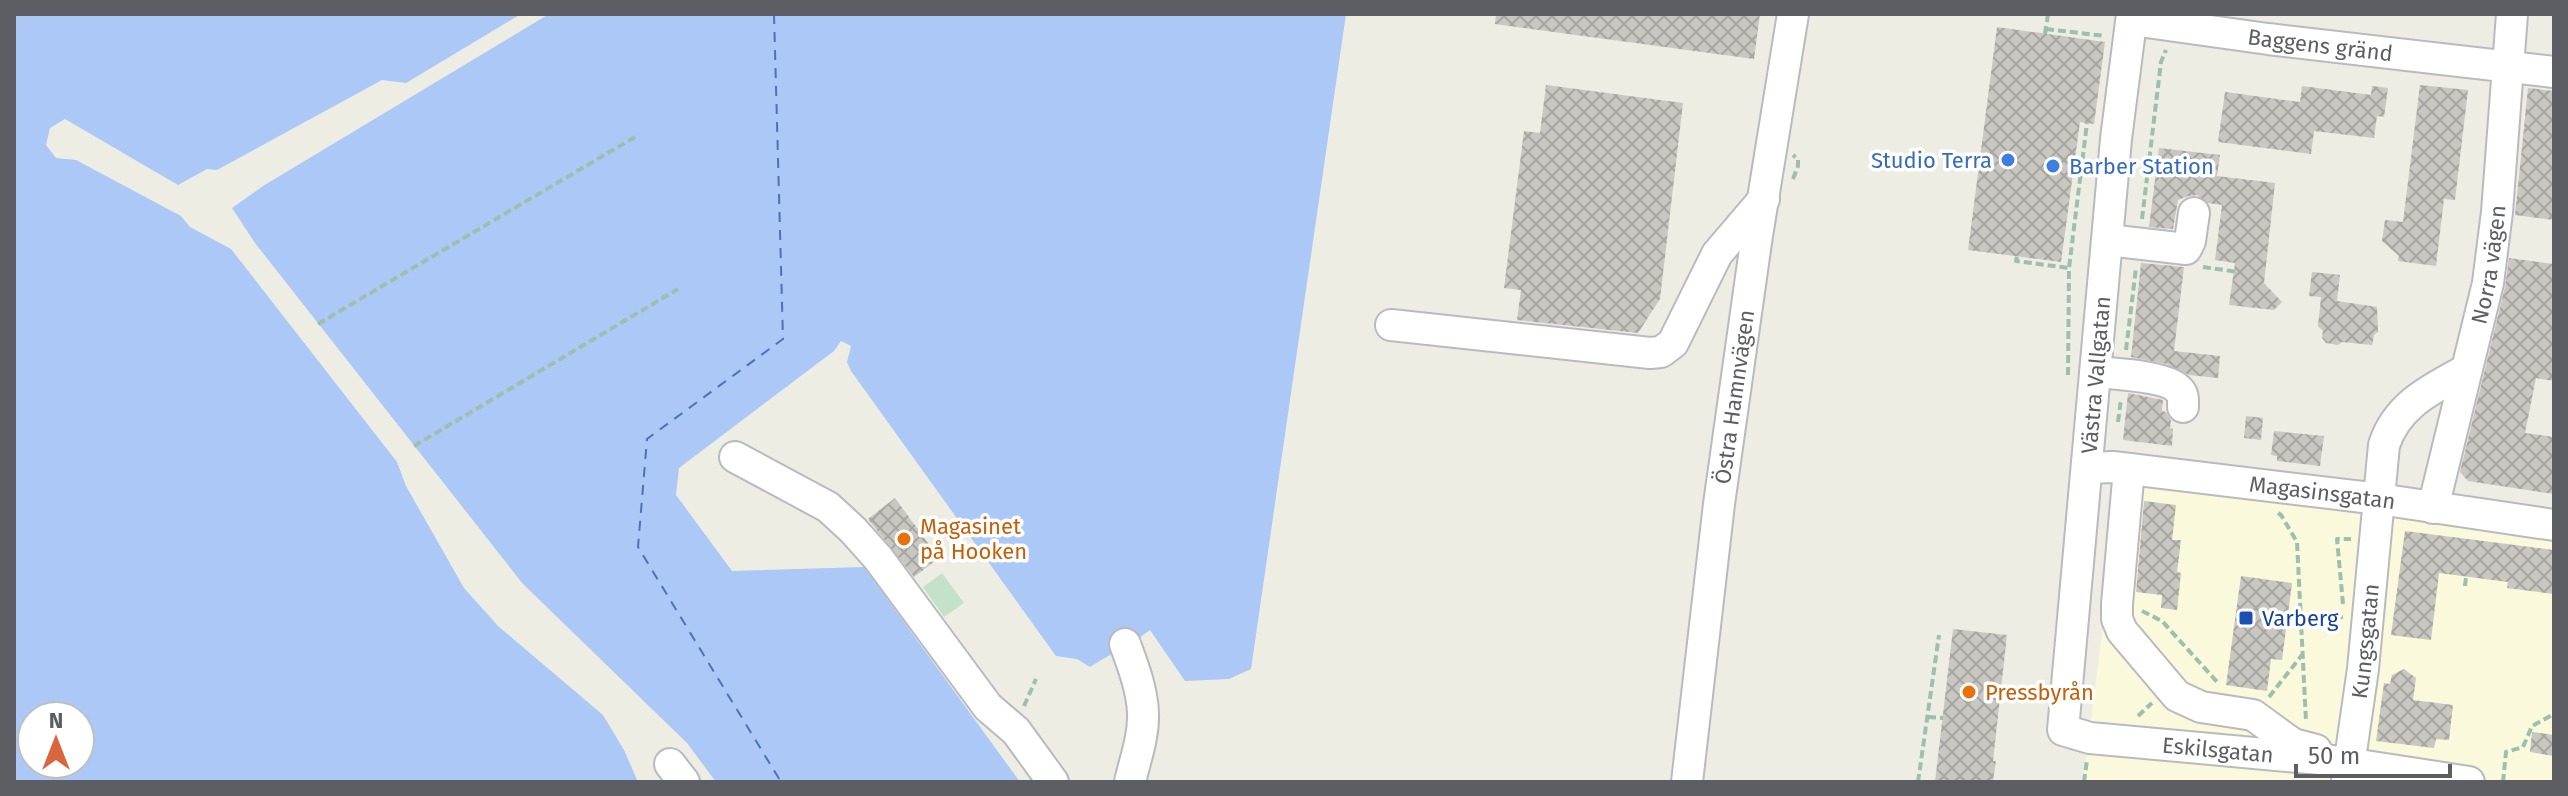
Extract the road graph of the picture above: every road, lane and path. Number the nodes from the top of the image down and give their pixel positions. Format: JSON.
{"nodes":[{"id":1,"x":1793,"y":14,"type":"edge"},
{"id":2,"x":2048,"y":14,"type":"edge"},
{"id":3,"x":2512,"y":14,"type":"edge"},
{"id":4,"x":2125,"y":24,"type":"edge"},
{"id":5,"x":2270,"y":26,"type":"edge"},
{"id":6,"x":2508,"y":66,"type":"junction"},
{"id":7,"x":2554,"y":72,"type":"edge"},
{"id":8,"x":635,"y":137,"type":"dead end"},
{"id":9,"x":1764,"y":199,"type":"junction"},
{"id":10,"x":2194,"y":213,"type":"dead end"},
{"id":11,"x":2108,"y":240,"type":"junction"},
{"id":12,"x":2017,"y":257,"type":"dead end"},
{"id":13,"x":2069,"y":268,"type":"dead end"},
{"id":14,"x":2208,"y":268,"type":"dead end"},
{"id":15,"x":2238,"y":272,"type":"dead end"},
{"id":16,"x":678,"y":289,"type":"dead end"},
{"id":17,"x":318,"y":324,"type":"dead end"},
{"id":18,"x":1391,"y":325,"type":"dead end"},
{"id":19,"x":2466,"y":370,"type":"junction"},
{"id":20,"x":2097,"y":372,"type":"junction"},
{"id":21,"x":2183,"y":407,"type":"dead end"},
{"id":22,"x":414,"y":446,"type":"dead end"},
{"id":23,"x":735,"y":457,"type":"dead end"},
{"id":24,"x":2088,"y":468,"type":"junction"},
{"id":25,"x":2129,"y":469,"type":"junction"},
{"id":26,"x":2379,"y":499,"type":"junction"},
{"id":27,"x":2433,"y":508,"type":"junction"},
{"id":28,"x":2275,"y":511,"type":"dead end"},
{"id":29,"x":2554,"y":525,"type":"edge"},
{"id":30,"x":2466,"y":577,"type":"dead end"},
{"id":31,"x":2465,"y":586,"type":"dead end"},
{"id":32,"x":2138,"y":610,"type":"dead end"},
{"id":33,"x":2344,"y":617,"type":"dead end"},
{"id":34,"x":2299,"y":621,"type":"junction"},
{"id":35,"x":1939,"y":635,"type":"dead end"},
{"id":36,"x":1125,"y":644,"type":"dead end"},
{"id":37,"x":2303,"y":655,"type":"junction"},
{"id":38,"x":2222,"y":687,"type":"dead end"},
{"id":39,"x":2277,"y":701,"type":"dead end"},
{"id":40,"x":2554,"y":714,"type":"edge"},
{"id":41,"x":1928,"y":717,"type":"junction"},
{"id":42,"x":1943,"y":718,"type":"dead end"},
{"id":43,"x":2306,"y":724,"type":"dead end"},
{"id":44,"x":2063,"y":730,"type":"joint"},
{"id":45,"x":2348,"y":767,"type":"edge"},
{"id":46,"x":1053,"y":782,"type":"edge"},
{"id":47,"x":1130,"y":782,"type":"edge"},
{"id":48,"x":1687,"y":782,"type":"edge"},
{"id":49,"x":1918,"y":782,"type":"edge"},
{"id":50,"x":2463,"y":782,"type":"edge"},
{"id":51,"x":2503,"y":782,"type":"edge"}],
"edges":[{"from":1,"to":9,"type":"street","name":"Östra Hamnvägen"},
{"from":2,"to":4,"type":"path"},
{"from":3,"to":6,"type":"street","name":"Norra vägen"},
{"from":4,"to":5,"type":"street","name":"Baggens gränd"},
{"from":4,"to":11,"type":"street","name":"Västra Vallgatan"},
{"from":5,"to":6,"type":"street","name":"Baggens gränd"},
{"from":6,"to":7,"type":"street","name":"Baggens gränd"},
{"from":6,"to":19,"type":"street","name":"Norra vägen"},
{"from":8,"to":17,"type":"path"},
{"from":9,"to":18,"type":"street"},
{"from":9,"to":48,"type":"street","name":"Östra Hamnvägen"},
{"from":10,"to":11,"type":"street"},
{"from":11,"to":20,"type":"street","name":"Västra Vallgatan"},
{"from":12,"to":13,"type":"path"},
{"from":14,"to":15,"type":"path"},
{"from":16,"to":22,"type":"path"},
{"from":19,"to":26,"type":"street","name":"Kungsgatan"},
{"from":19,"to":27,"type":"street","name":"Norra vägen"},
{"from":20,"to":21,"type":"street"},
{"from":20,"to":24,"type":"street","name":"Västra Vallgatan"},
{"from":23,"to":46,"type":"street"},
{"from":24,"to":25,"type":"street","name":"Magasinsgatan"},
{"from":24,"to":44,"type":"street","name":"Västra Vallgatan"},
{"from":25,"to":26,"type":"street","name":"Magasinsgatan"},
{"from":25,"to":45,"type":"street"},
{"from":26,"to":27,"type":"street","name":"Magasinsgatan"},
{"from":26,"to":45,"type":"street","name":"Kungsgatan"},
{"from":27,"to":29,"type":"street","name":"Magasinsgatan"},
{"from":28,"to":34,"type":"path"},
{"from":30,"to":31,"type":"path"},
{"from":32,"to":38,"type":"path"},
{"from":33,"to":34,"type":"path"},
{"from":34,"to":37,"type":"path"},
{"from":35,"to":41,"type":"path"},
{"from":36,"to":47,"type":"street"},
{"from":37,"to":39,"type":"path"},
{"from":37,"to":43,"type":"path"},
{"from":40,"to":51,"type":"path"},
{"from":41,"to":42,"type":"path"},
{"from":41,"to":49,"type":"path"},
{"from":44,"to":45,"type":"street","name":"Eskilsgatan"},
{"from":45,"to":50,"type":"street","name":"Eskilsgatan"}]}
